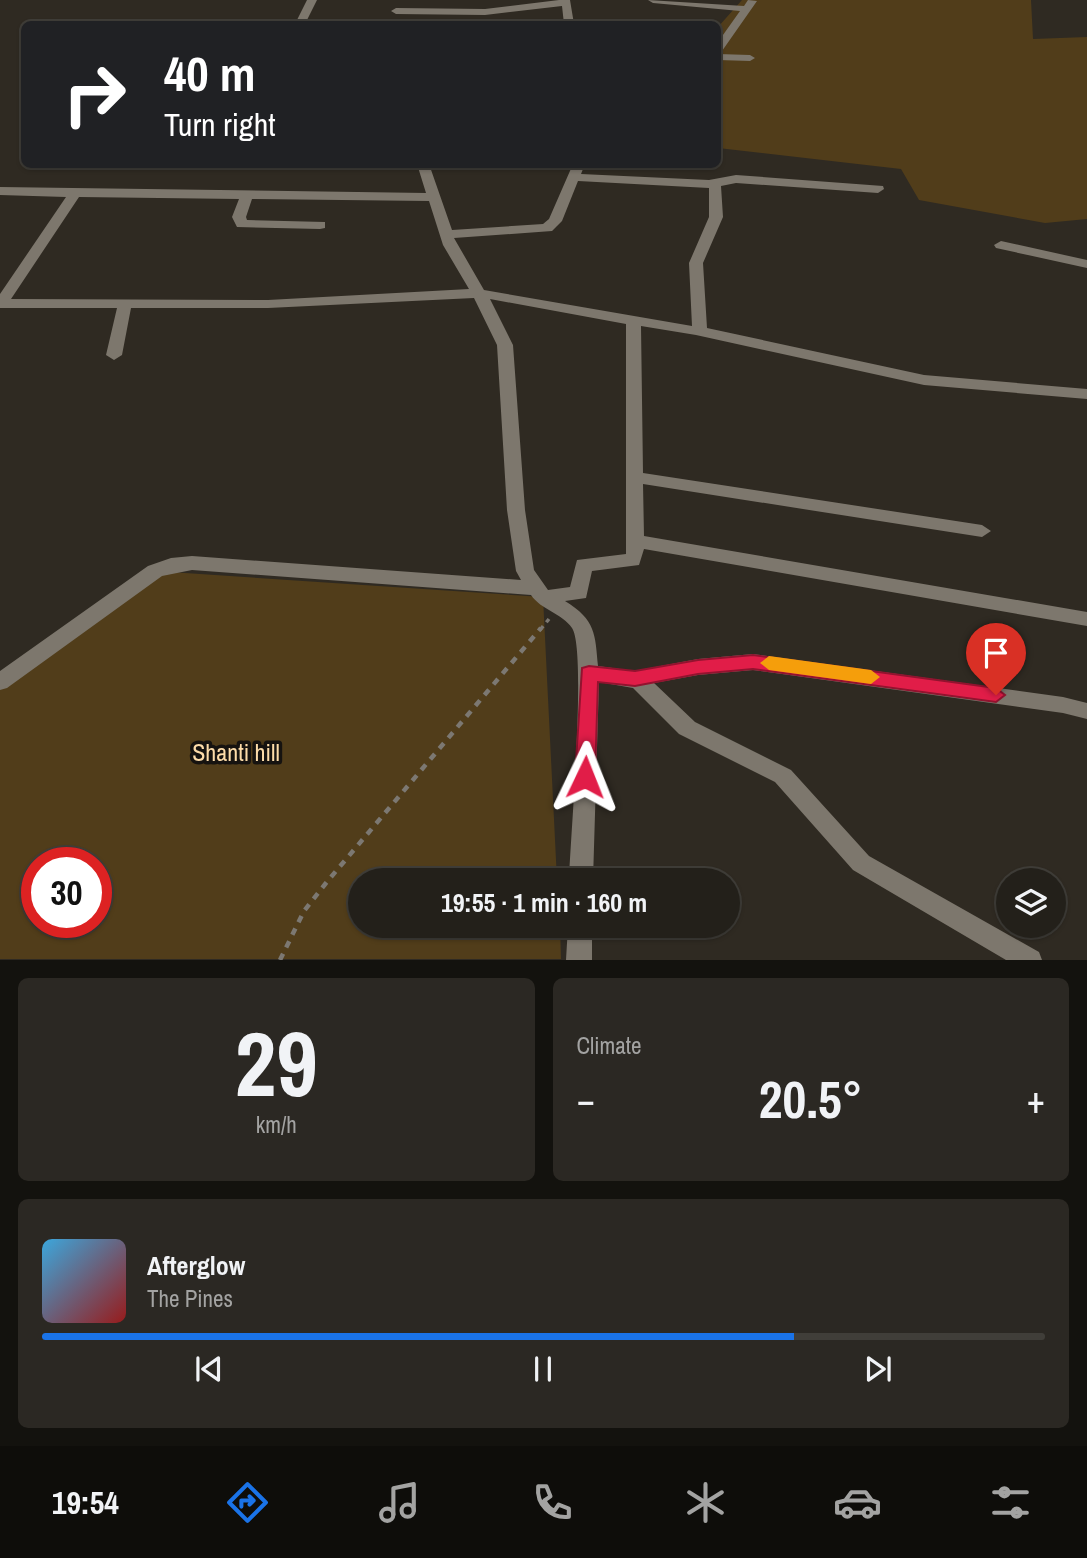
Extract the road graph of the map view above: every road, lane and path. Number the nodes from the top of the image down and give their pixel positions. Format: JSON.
{"nodes":[{"id":1,"x":312,"y":0,"type":"edge"},
{"id":2,"x":653,"y":0,"type":"edge"},
{"id":3,"x":566,"y":2,"type":"edge"},
{"id":4,"x":750,"y":4,"type":"edge"},
{"id":5,"x":396,"y":5,"type":"edge"},
{"id":6,"x":302,"y":21,"type":"edge"},
{"id":7,"x":569,"y":21,"type":"edge"},
{"id":8,"x":721,"y":46,"type":"edge"},
{"id":9,"x":721,"y":57,"type":"edge"},
{"id":10,"x":750,"y":58,"type":"dead end"},
{"id":11,"x":425,"y":168,"type":"edge"},
{"id":12,"x":577,"y":171,"type":"edge"},
{"id":13,"x":716,"y":183,"type":"junction"},
{"id":14,"x":878,"y":189,"type":"dead end"},
{"id":15,"x":0,"y":191,"type":"edge"},
{"id":16,"x":75,"y":193,"type":"junction"},
{"id":17,"x":247,"y":194,"type":"junction"},
{"id":18,"x":434,"y":197,"type":"junction"},
{"id":19,"x":320,"y":225,"type":"dead end"},
{"id":20,"x":446,"y":234,"type":"junction"},
{"id":21,"x":1002,"y":245,"type":"dead end"},
{"id":22,"x":1087,"y":264,"type":"edge"},
{"id":23,"x":478,"y":293,"type":"junction"},
{"id":24,"x":0,"y":303,"type":"edge"},
{"id":25,"x":125,"y":303,"type":"junction"},
{"id":26,"x":634,"y":320,"type":"junction"},
{"id":27,"x":697,"y":330,"type":"junction"},
{"id":28,"x":114,"y":355,"type":"dead end"},
{"id":29,"x":1087,"y":394,"type":"edge"},
{"id":30,"x":635,"y":477,"type":"junction"},
{"id":31,"x":982,"y":531,"type":"dead end"},
{"id":32,"x":635,"y":541,"type":"junction"},
{"id":33,"x":546,"y":597,"type":"junction"},
{"id":34,"x":1087,"y":619,"type":"edge"},
{"id":35,"x":589,"y":673,"type":"junction"},
{"id":36,"x":635,"y":679,"type":"junction"},
{"id":37,"x":0,"y":682,"type":"edge"},
{"id":38,"x":1087,"y":711,"type":"edge"},
{"id":39,"x":581,"y":868,"type":"edge"},
{"id":40,"x":580,"y":938,"type":"edge"},
{"id":41,"x":280,"y":960,"type":"edge"},
{"id":42,"x":579,"y":960,"type":"edge"},
{"id":43,"x":1030,"y":960,"type":"edge"}],
"edges":[{"from":1,"to":6,"type":"street"},
{"from":2,"to":4,"type":"street"},
{"from":3,"to":5,"type":"street"},
{"from":3,"to":7,"type":"street"},
{"from":4,"to":8,"type":"street"},
{"from":9,"to":10,"type":"street"},
{"from":11,"to":18,"type":"street"},
{"from":12,"to":13,"type":"street"},
{"from":12,"to":20,"type":"street"},
{"from":13,"to":14,"type":"street"},
{"from":13,"to":27,"type":"street"},
{"from":15,"to":16,"type":"street"},
{"from":16,"to":17,"type":"street"},
{"from":16,"to":24,"type":"street"},
{"from":17,"to":18,"type":"street"},
{"from":17,"to":19,"type":"street"},
{"from":18,"to":20,"type":"street"},
{"from":20,"to":23,"type":"street"},
{"from":21,"to":22,"type":"street"},
{"from":23,"to":25,"type":"street"},
{"from":23,"to":26,"type":"street"},
{"from":23,"to":33,"type":"street"},
{"from":24,"to":25,"type":"street"},
{"from":25,"to":28,"type":"street"},
{"from":26,"to":27,"type":"street"},
{"from":26,"to":30,"type":"street"},
{"from":27,"to":29,"type":"street"},
{"from":30,"to":31,"type":"street"},
{"from":30,"to":32,"type":"street"},
{"from":32,"to":33,"type":"street"},
{"from":32,"to":34,"type":"street"},
{"from":33,"to":35,"type":"street"},
{"from":33,"to":37,"type":"street"},
{"from":33,"to":41,"type":"path"},
{"from":35,"to":36,"type":"street"},
{"from":35,"to":39,"type":"street"},
{"from":36,"to":38,"type":"street"},
{"from":36,"to":43,"type":"street"},
{"from":40,"to":42,"type":"street"}]}
